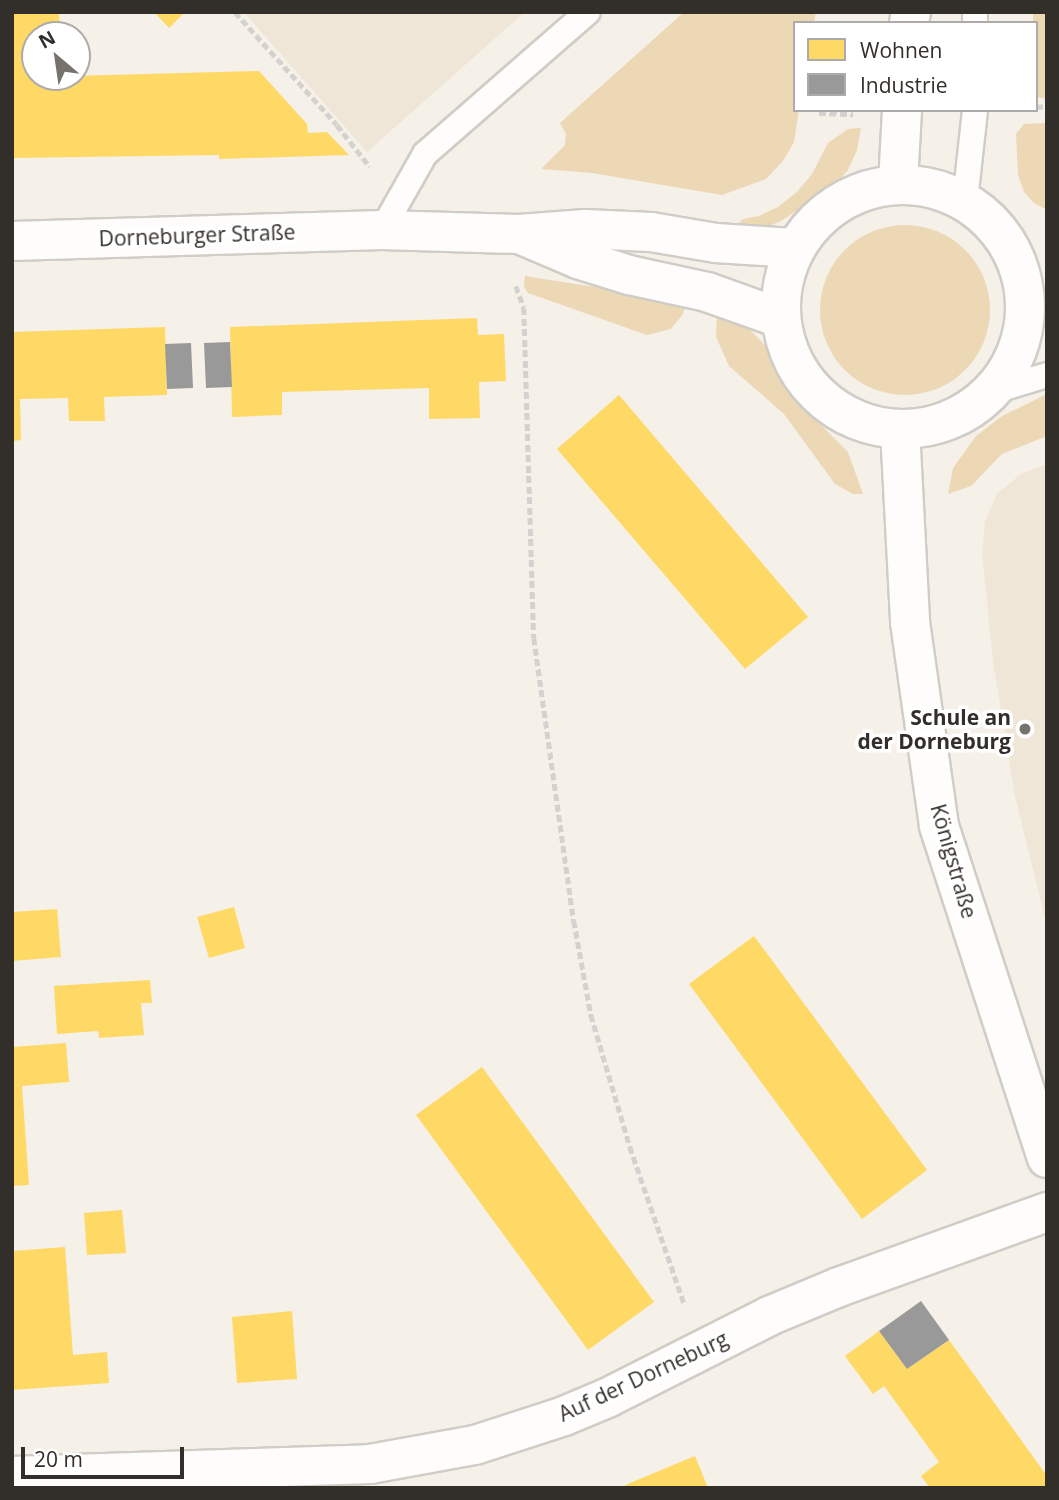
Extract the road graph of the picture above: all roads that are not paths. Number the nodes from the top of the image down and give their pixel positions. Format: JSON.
{"nodes":[{"id":1,"x":589,"y":12,"type":"edge"},
{"id":2,"x":902,"y":112,"type":"edge"},
{"id":3,"x":975,"y":112,"type":"edge"},
{"id":4,"x":898,"y":184,"type":"junction"},
{"id":5,"x":965,"y":201,"type":"junction"},
{"id":6,"x":382,"y":230,"type":"junction"},
{"id":7,"x":519,"y":234,"type":"junction"},
{"id":8,"x":12,"y":241,"type":"edge"},
{"id":9,"x":794,"y":248,"type":"junction"},
{"id":10,"x":1036,"y":294,"type":"edge"},
{"id":11,"x":780,"y":317,"type":"junction"},
{"id":12,"x":1047,"y":375,"type":"edge"},
{"id":13,"x":991,"y":392,"type":"junction"},
{"id":14,"x":900,"y":429,"type":"junction"},
{"id":15,"x":1047,"y":1158,"type":"edge"},
{"id":16,"x":1047,"y":1212,"type":"edge"},
{"id":17,"x":12,"y":1476,"type":"edge"}],
"edges":[{"from":1,"to":6,"type":"lane"},
{"from":2,"to":4,"type":"street"},
{"from":3,"to":5,"type":"lane"},
{"from":4,"to":5,"type":"street"},
{"from":4,"to":9,"type":"street"},
{"from":5,"to":10,"type":"street"},
{"from":6,"to":7,"type":"street","name":"Dorneburger Straße"},
{"from":6,"to":8,"type":"street","name":"Dorneburger Straße"},
{"from":7,"to":9,"type":"street","name":"Dorneburger Straße"},
{"from":7,"to":11,"type":"street","name":"Dorneburger Straße"},
{"from":9,"to":11,"type":"street"},
{"from":10,"to":13,"type":"street"},
{"from":11,"to":14,"type":"street"},
{"from":12,"to":13,"type":"lane"},
{"from":13,"to":14,"type":"street"},
{"from":14,"to":15,"type":"street","name":"Königstraße"},
{"from":16,"to":17,"type":"street","name":"Auf der Dorneburg"}]}
